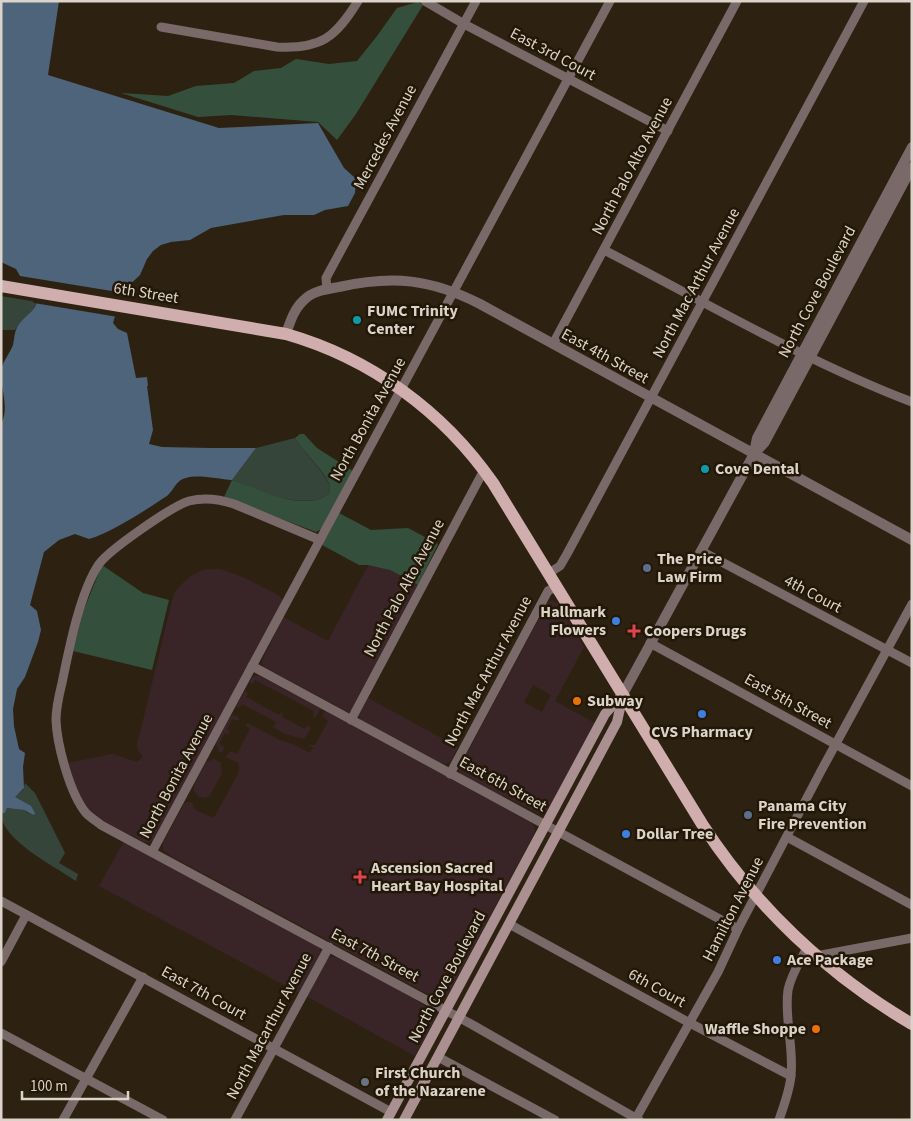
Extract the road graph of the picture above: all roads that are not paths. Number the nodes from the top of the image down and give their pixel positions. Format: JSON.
{"nodes":[{"id":1,"x":358,"y":1,"type":"edge"},
{"id":2,"x":425,"y":1,"type":"edge"},
{"id":3,"x":476,"y":1,"type":"edge"},
{"id":4,"x":610,"y":1,"type":"edge"},
{"id":5,"x":738,"y":1,"type":"edge"},
{"id":6,"x":864,"y":1,"type":"edge"},
{"id":7,"x":464,"y":24,"type":"junction"},
{"id":8,"x":161,"y":27,"type":"dead end"},
{"id":9,"x":568,"y":79,"type":"junction"},
{"id":10,"x":668,"y":131,"type":"junction"},
{"id":11,"x":912,"y":147,"type":"edge"},
{"id":12,"x":912,"y":167,"type":"edge"},
{"id":13,"x":898,"y":183,"type":"junction"},
{"id":14,"x":604,"y":250,"type":"junction"},
{"id":15,"x":4,"y":286,"type":"edge"},
{"id":16,"x":327,"y":289,"type":"junction"},
{"id":17,"x":453,"y":292,"type":"junction"},
{"id":18,"x":704,"y":302,"type":"junction"},
{"id":19,"x":286,"y":334,"type":"junction"},
{"id":20,"x":553,"y":344,"type":"junction"},
{"id":21,"x":806,"y":356,"type":"junction"},
{"id":22,"x":401,"y":390,"type":"junction"},
{"id":23,"x":651,"y":398,"type":"junction"},
{"id":24,"x":912,"y":402,"type":"edge"},
{"id":25,"x":754,"y":454,"type":"junction"},
{"id":26,"x":484,"y":470,"type":"junction"},
{"id":27,"x":320,"y":540,"type":"junction"},
{"id":28,"x":912,"y":540,"type":"edge"},
{"id":29,"x":700,"y":551,"type":"junction"},
{"id":30,"x":549,"y":573,"type":"junction"},
{"id":31,"x":557,"y":586,"type":"junction"},
{"id":32,"x":912,"y":604,"type":"edge"},
{"id":33,"x":650,"y":643,"type":"junction"},
{"id":34,"x":887,"y":650,"type":"junction"},
{"id":35,"x":912,"y":664,"type":"edge"},
{"id":36,"x":252,"y":666,"type":"junction"},
{"id":37,"x":623,"y":694,"type":"junction"},
{"id":38,"x":351,"y":720,"type":"junction"},
{"id":39,"x":836,"y":744,"type":"junction"},
{"id":40,"x":450,"y":774,"type":"junction"},
{"id":41,"x":912,"y":786,"type":"edge"},
{"id":42,"x":546,"y":826,"type":"junction"},
{"id":43,"x":558,"y":832,"type":"junction"},
{"id":44,"x":787,"y":837,"type":"junction"},
{"id":45,"x":152,"y":852,"type":"junction"},
{"id":46,"x":756,"y":896,"type":"junction"},
{"id":47,"x":1,"y":901,"type":"edge"},
{"id":48,"x":912,"y":905,"type":"edge"},
{"id":49,"x":26,"y":915,"type":"junction"},
{"id":50,"x":509,"y":924,"type":"junction"},
{"id":51,"x":738,"y":929,"type":"junction"},
{"id":52,"x":912,"y":938,"type":"edge"},
{"id":53,"x":329,"y":947,"type":"junction"},
{"id":54,"x":812,"y":952,"type":"junction"},
{"id":55,"x":1,"y":962,"type":"edge"},
{"id":56,"x":143,"y":977,"type":"junction"},
{"id":57,"x":446,"y":1010,"type":"junction"},
{"id":58,"x":459,"y":1017,"type":"junction"},
{"id":59,"x":688,"y":1022,"type":"junction"},
{"id":60,"x":912,"y":1024,"type":"edge"},
{"id":61,"x":1,"y":1033,"type":"edge"},
{"id":62,"x":274,"y":1048,"type":"junction"},
{"id":63,"x":438,"y":1057,"type":"junction"},
{"id":64,"x":411,"y":1075,"type":"junction"},
{"id":65,"x":791,"y":1076,"type":"junction"},
{"id":66,"x":86,"y":1078,"type":"junction"},
{"id":67,"x":389,"y":1116,"type":"edge"},
{"id":68,"x":637,"y":1119,"type":"edge"},
{"id":69,"x":63,"y":1120,"type":"edge"},
{"id":70,"x":163,"y":1120,"type":"edge"},
{"id":71,"x":235,"y":1120,"type":"edge"},
{"id":72,"x":400,"y":1120,"type":"edge"},
{"id":73,"x":404,"y":1120,"type":"edge"},
{"id":74,"x":555,"y":1120,"type":"edge"},
{"id":75,"x":779,"y":1120,"type":"edge"}],
"edges":[{"from":1,"to":8,"type":"street"},
{"from":2,"to":7,"type":"street","name":"East 3rd Court"},
{"from":3,"to":7,"type":"street","name":"Mercedes Avenue"},
{"from":4,"to":9,"type":"street","name":"North Bonita Avenue"},
{"from":5,"to":10,"type":"street","name":"North Palo Alto Avenue"},
{"from":6,"to":18,"type":"street","name":"North Mac Arthur Avenue"},
{"from":7,"to":9,"type":"street","name":"East 3rd Court"},
{"from":7,"to":16,"type":"street","name":"Mercedes Avenue"},
{"from":9,"to":10,"type":"street","name":"East 3rd Court"},
{"from":9,"to":17,"type":"street","name":"North Bonita Avenue"},
{"from":10,"to":14,"type":"street","name":"North Palo Alto Avenue"},
{"from":11,"to":13,"type":"street","name":"North Cove Boulevard"},
{"from":12,"to":13,"type":"street","name":"North Cove Boulevard"},
{"from":13,"to":21,"type":"street","name":"North Cove Boulevard"},
{"from":14,"to":18,"type":"street"},
{"from":14,"to":20,"type":"street","name":"North Palo Alto Avenue"},
{"from":15,"to":19,"type":"main road","name":"6th Street"},
{"from":16,"to":17,"type":"street","name":"East 4th Street"},
{"from":16,"to":19,"type":"street","name":"East 4th Street"},
{"from":17,"to":20,"type":"street","name":"East 4th Street"},
{"from":17,"to":22,"type":"street","name":"North Bonita Avenue"},
{"from":18,"to":21,"type":"street"},
{"from":18,"to":23,"type":"street","name":"North Mac Arthur Avenue"},
{"from":19,"to":22,"type":"main road","name":"6th Street"},
{"from":20,"to":23,"type":"street","name":"East 4th Street"},
{"from":21,"to":24,"type":"street"},
{"from":21,"to":25,"type":"street","name":"North Cove Boulevard"},
{"from":22,"to":26,"type":"main road","name":"6th Street"},
{"from":22,"to":27,"type":"street","name":"North Bonita Avenue"},
{"from":23,"to":25,"type":"street","name":"East 4th Street"},
{"from":23,"to":30,"type":"street","name":"North Mac Arthur Avenue"},
{"from":25,"to":28,"type":"street","name":"East 4th Street"},
{"from":25,"to":29,"type":"street","name":"North Cove Boulevard"},
{"from":26,"to":30,"type":"main road","name":"6th Street"},
{"from":26,"to":38,"type":"street","name":"North Palo Alto Avenue"},
{"from":27,"to":36,"type":"street","name":"North Bonita Avenue"},
{"from":27,"to":45,"type":"street","name":"East 7th Street"},
{"from":29,"to":33,"type":"street","name":"North Cove Boulevard"},
{"from":29,"to":34,"type":"street","name":"4th Court"},
{"from":30,"to":31,"type":"main road","name":"6th Street"},
{"from":31,"to":37,"type":"main road","name":"6th Street"},
{"from":31,"to":40,"type":"street","name":"North Mac Arthur Avenue"},
{"from":32,"to":34,"type":"street","name":"Hamilton Avenue"},
{"from":33,"to":37,"type":"street","name":"North Cove Boulevard"},
{"from":33,"to":39,"type":"street","name":"East 5th Street"},
{"from":34,"to":35,"type":"street","name":"4th Court"},
{"from":34,"to":39,"type":"street","name":"Hamilton Avenue"},
{"from":36,"to":38,"type":"street","name":"East 6th Street"},
{"from":36,"to":45,"type":"street","name":"North Bonita Avenue"},
{"from":37,"to":42,"type":"main road","name":"North Cove Boulevard"},
{"from":37,"to":43,"type":"main road","name":"North Cove Boulevard"},
{"from":37,"to":46,"type":"main road","name":"6th Street"},
{"from":38,"to":40,"type":"street","name":"East 6th Street"},
{"from":39,"to":41,"type":"street","name":"East 5th Street"},
{"from":39,"to":44,"type":"street","name":"Hamilton Avenue"},
{"from":40,"to":42,"type":"street","name":"East 6th Street"},
{"from":42,"to":43,"type":"street","name":"East 6th Street"},
{"from":42,"to":57,"type":"main road","name":"North Cove Boulevard"},
{"from":43,"to":50,"type":"main road","name":"North Cove Boulevard"},
{"from":43,"to":51,"type":"street","name":"East 6th Street"},
{"from":44,"to":46,"type":"street","name":"Hamilton Avenue"},
{"from":44,"to":48,"type":"street"},
{"from":45,"to":53,"type":"street","name":"East 7th Street"},
{"from":46,"to":51,"type":"street","name":"Hamilton Avenue"},
{"from":46,"to":54,"type":"main road","name":"6th Street"},
{"from":47,"to":49,"type":"street","name":"East 7th Court"},
{"from":49,"to":55,"type":"street"},
{"from":49,"to":56,"type":"street","name":"East 7th Court"},
{"from":50,"to":58,"type":"main road","name":"North Cove Boulevard"},
{"from":50,"to":59,"type":"street","name":"6th Court"},
{"from":51,"to":59,"type":"street","name":"Hamilton Avenue"},
{"from":52,"to":54,"type":"street"},
{"from":53,"to":57,"type":"street","name":"East 7th Street"},
{"from":53,"to":62,"type":"street","name":"North Macarthur Avenue"},
{"from":54,"to":60,"type":"main road"},
{"from":54,"to":65,"type":"street"},
{"from":56,"to":62,"type":"street","name":"East 7th Court"},
{"from":56,"to":66,"type":"street"},
{"from":57,"to":58,"type":"street","name":"East 7th Street"},
{"from":57,"to":64,"type":"main road","name":"North Cove Boulevard"},
{"from":58,"to":63,"type":"main road","name":"North Cove Boulevard"},
{"from":58,"to":68,"type":"street","name":"East 7th Street"},
{"from":59,"to":65,"type":"street","name":"6th Court"},
{"from":59,"to":68,"type":"street","name":"Hamilton Avenue"},
{"from":61,"to":66,"type":"street"},
{"from":62,"to":67,"type":"street","name":"East 7th Court"},
{"from":62,"to":71,"type":"street","name":"North Macarthur Avenue"},
{"from":63,"to":73,"type":"main road","name":"North Cove Boulevard"},
{"from":63,"to":74,"type":"street"},
{"from":64,"to":67,"type":"main road","name":"North Cove Boulevard"},
{"from":64,"to":72,"type":"main road"},
{"from":65,"to":75,"type":"street"},
{"from":66,"to":69,"type":"street"},
{"from":66,"to":70,"type":"street"}]}
